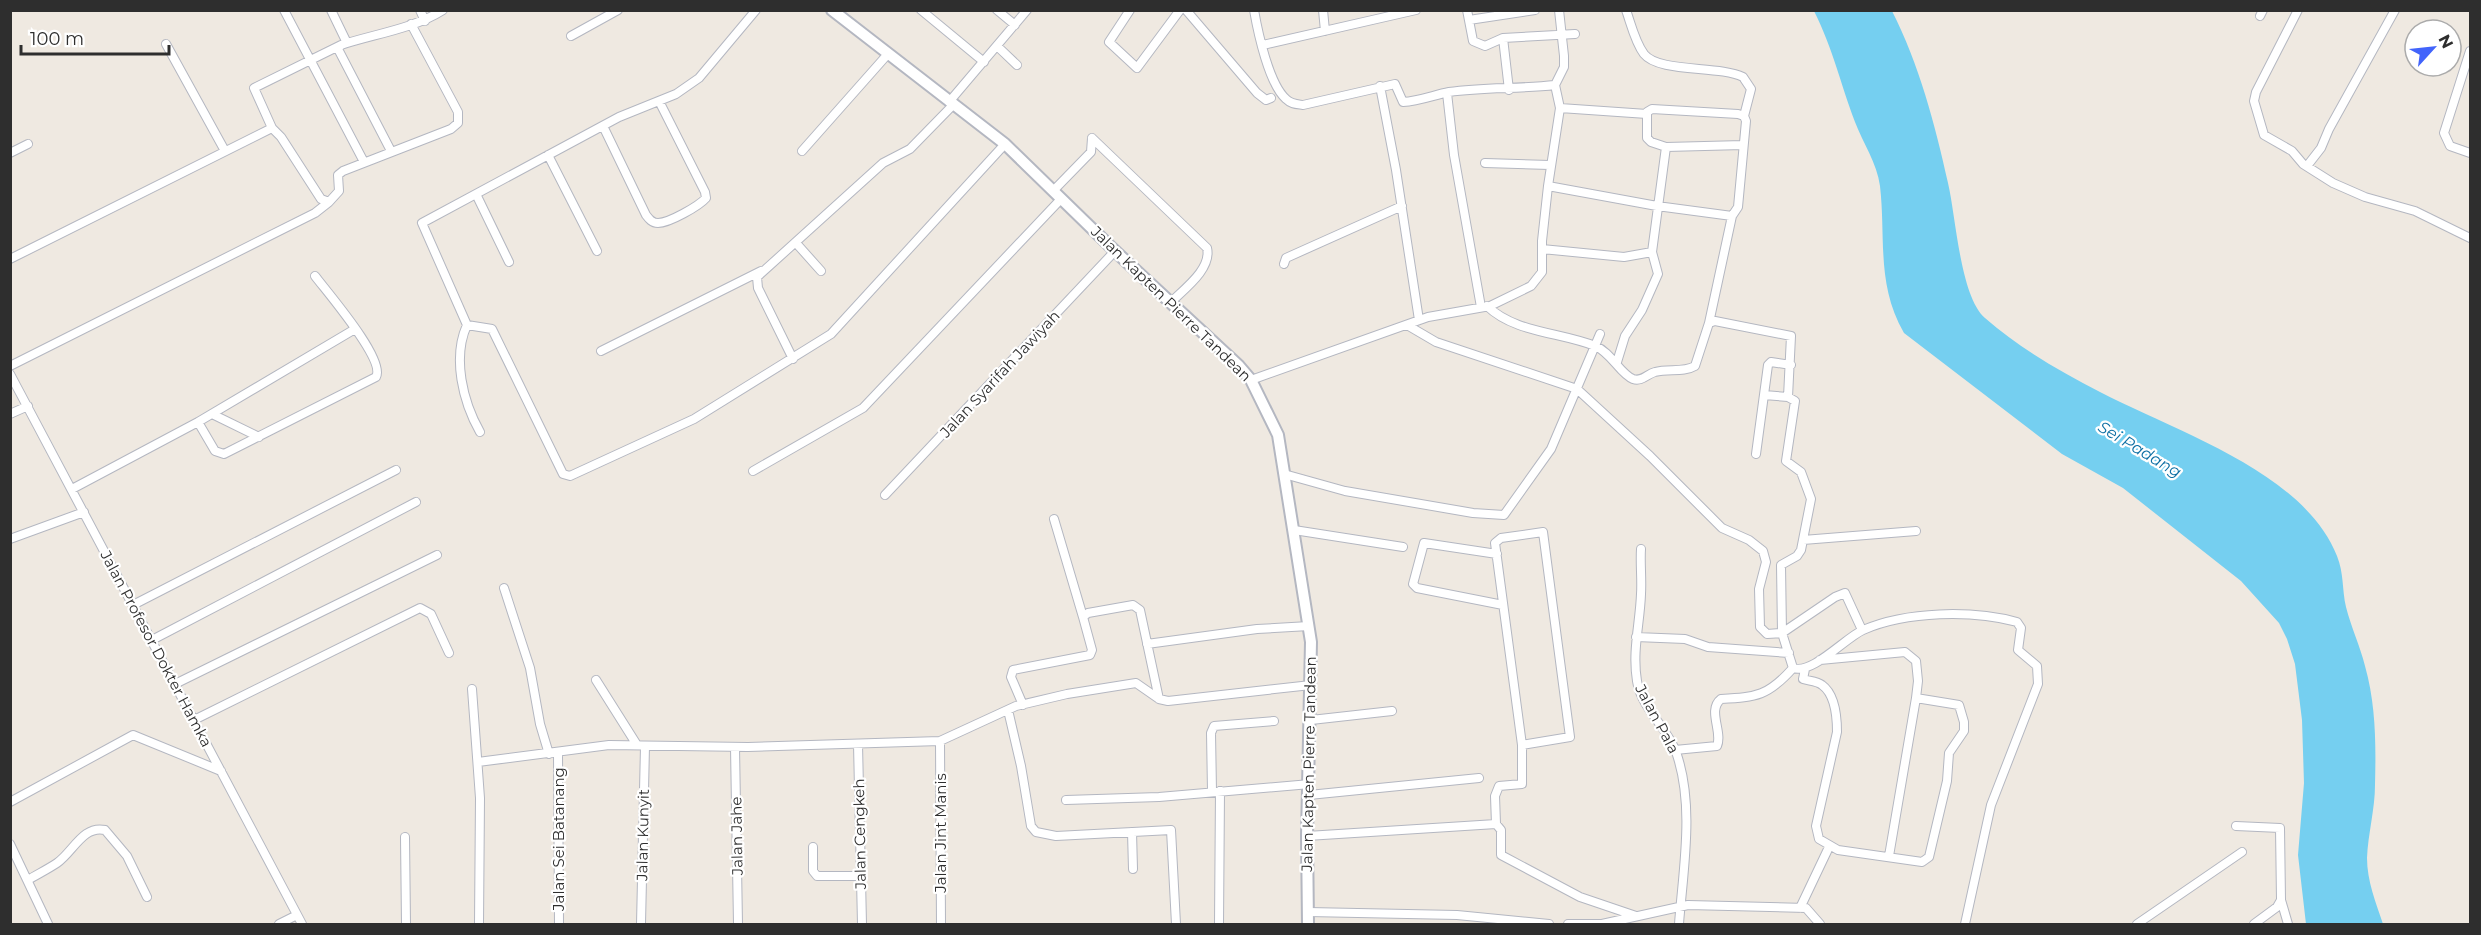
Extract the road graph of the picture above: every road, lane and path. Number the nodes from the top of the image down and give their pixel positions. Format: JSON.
{"nodes":[{"id":1,"x":284,"y":10,"type":"edge"},
{"id":2,"x":331,"y":10,"type":"edge"},
{"id":3,"x":420,"y":10,"type":"edge"},
{"id":4,"x":443,"y":10,"type":"edge"},
{"id":5,"x":618,"y":10,"type":"edge"},
{"id":6,"x":756,"y":10,"type":"edge"},
{"id":7,"x":832,"y":10,"type":"edge"},
{"id":8,"x":921,"y":10,"type":"edge"},
{"id":9,"x":997,"y":10,"type":"edge"},
{"id":10,"x":1028,"y":10,"type":"edge"},
{"id":11,"x":1130,"y":10,"type":"edge"},
{"id":12,"x":1180,"y":10,"type":"edge"},
{"id":13,"x":1186,"y":10,"type":"edge"},
{"id":14,"x":1254,"y":10,"type":"edge"},
{"id":15,"x":1323,"y":10,"type":"edge"},
{"id":16,"x":1416,"y":10,"type":"edge"},
{"id":17,"x":1467,"y":10,"type":"edge"},
{"id":18,"x":1535,"y":10,"type":"edge"},
{"id":19,"x":1559,"y":10,"type":"edge"},
{"id":20,"x":1626,"y":10,"type":"edge"},
{"id":21,"x":2298,"y":10,"type":"edge"},
{"id":22,"x":2395,"y":10,"type":"edge"},
{"id":23,"x":1398,"y":12,"type":"edge"},
{"id":24,"x":1469,"y":20,"type":"junction"},
{"id":25,"x":425,"y":21,"type":"junction"},
{"id":26,"x":411,"y":24,"type":"junction"},
{"id":27,"x":1015,"y":25,"type":"junction"},
{"id":28,"x":1325,"y":31,"type":"junction"},
{"id":29,"x":1561,"y":34,"type":"junction"},
{"id":30,"x":1575,"y":34,"type":"dead end"},
{"id":31,"x":572,"y":36,"type":"dead end"},
{"id":32,"x":1503,"y":38,"type":"junction"},
{"id":33,"x":166,"y":44,"type":"dead end"},
{"id":34,"x":344,"y":44,"type":"junction"},
{"id":35,"x":1263,"y":45,"type":"junction"},
{"id":36,"x":997,"y":46,"type":"junction"},
{"id":37,"x":2470,"y":51,"type":"edge"},
{"id":38,"x":887,"y":55,"type":"junction"},
{"id":39,"x":310,"y":60,"type":"junction"},
{"id":40,"x":984,"y":62,"type":"junction"},
{"id":41,"x":1017,"y":65,"type":"dead end"},
{"id":42,"x":1555,"y":85,"type":"junction"},
{"id":43,"x":1380,"y":86,"type":"junction"},
{"id":44,"x":1509,"y":90,"type":"junction"},
{"id":45,"x":1447,"y":93,"type":"junction"},
{"id":46,"x":1271,"y":99,"type":"dead end"},
{"id":47,"x":659,"y":101,"type":"junction"},
{"id":48,"x":951,"y":103,"type":"junction"},
{"id":49,"x":1560,"y":108,"type":"junction"},
{"id":50,"x":1647,"y":114,"type":"junction"},
{"id":51,"x":1744,"y":116,"type":"junction"},
{"id":52,"x":603,"y":126,"type":"junction"},
{"id":53,"x":272,"y":128,"type":"junction"},
{"id":54,"x":28,"y":144,"type":"dead end"},
{"id":55,"x":1005,"y":144,"type":"junction"},
{"id":56,"x":1743,"y":145,"type":"junction"},
{"id":57,"x":1666,"y":147,"type":"junction"},
{"id":58,"x":391,"y":151,"type":"junction"},
{"id":59,"x":225,"y":152,"type":"junction"},
{"id":60,"x":802,"y":152,"type":"dead end"},
{"id":61,"x":10,"y":153,"type":"edge"},
{"id":62,"x":2470,"y":153,"type":"edge"},
{"id":63,"x":548,"y":155,"type":"junction"},
{"id":64,"x":364,"y":162,"type":"junction"},
{"id":65,"x":1485,"y":163,"type":"dead end"},
{"id":66,"x":1550,"y":165,"type":"junction"},
{"id":67,"x":2307,"y":166,"type":"junction"},
{"id":68,"x":1548,"y":186,"type":"junction"},
{"id":69,"x":476,"y":194,"type":"junction"},
{"id":70,"x":1057,"y":195,"type":"junction"},
{"id":71,"x":329,"y":202,"type":"junction"},
{"id":72,"x":1402,"y":206,"type":"junction"},
{"id":73,"x":1657,"y":206,"type":"junction"},
{"id":74,"x":1732,"y":216,"type":"junction"},
{"id":75,"x":2470,"y":238,"type":"edge"},
{"id":76,"x":796,"y":243,"type":"junction"},
{"id":77,"x":1542,"y":249,"type":"junction"},
{"id":78,"x":597,"y":250,"type":"dead end"},
{"id":79,"x":1115,"y":251,"type":"junction"},
{"id":80,"x":1652,"y":252,"type":"junction"},
{"id":81,"x":10,"y":259,"type":"edge"},
{"id":82,"x":509,"y":262,"type":"dead end"},
{"id":83,"x":1284,"y":264,"type":"dead end"},
{"id":84,"x":763,"y":270,"type":"junction"},
{"id":85,"x":821,"y":271,"type":"dead end"},
{"id":86,"x":315,"y":276,"type":"dead end"},
{"id":87,"x":1170,"y":303,"type":"junction"},
{"id":88,"x":1484,"y":307,"type":"junction"},
{"id":89,"x":1419,"y":321,"type":"junction"},
{"id":90,"x":1709,"y":323,"type":"junction"},
{"id":91,"x":466,"y":325,"type":"junction"},
{"id":92,"x":1407,"y":325,"type":"junction"},
{"id":93,"x":356,"y":329,"type":"junction"},
{"id":94,"x":1600,"y":334,"type":"dead end"},
{"id":95,"x":1595,"y":346,"type":"junction"},
{"id":96,"x":601,"y":351,"type":"dead end"},
{"id":97,"x":793,"y":359,"type":"junction"},
{"id":98,"x":1617,"y":362,"type":"junction"},
{"id":99,"x":1791,"y":365,"type":"junction"},
{"id":100,"x":10,"y":366,"type":"edge"},
{"id":101,"x":10,"y":374,"type":"edge"},
{"id":102,"x":1251,"y":380,"type":"junction"},
{"id":103,"x":1577,"y":389,"type":"junction"},
{"id":104,"x":1764,"y":395,"type":"junction"},
{"id":105,"x":1788,"y":397,"type":"junction"},
{"id":106,"x":28,"y":406,"type":"junction"},
{"id":107,"x":10,"y":414,"type":"edge"},
{"id":108,"x":212,"y":414,"type":"junction"},
{"id":109,"x":198,"y":422,"type":"junction"},
{"id":110,"x":480,"y":432,"type":"dead end"},
{"id":111,"x":259,"y":437,"type":"junction"},
{"id":112,"x":1756,"y":454,"type":"dead end"},
{"id":113,"x":396,"y":470,"type":"dead end"},
{"id":114,"x":753,"y":471,"type":"dead end"},
{"id":115,"x":1284,"y":474,"type":"junction"},
{"id":116,"x":72,"y":489,"type":"junction"},
{"id":117,"x":885,"y":495,"type":"dead end"},
{"id":118,"x":416,"y":502,"type":"dead end"},
{"id":119,"x":84,"y":512,"type":"junction"},
{"id":120,"x":1054,"y":519,"type":"dead end"},
{"id":121,"x":1294,"y":530,"type":"junction"},
{"id":122,"x":1916,"y":531,"type":"dead end"},
{"id":123,"x":10,"y":539,"type":"edge"},
{"id":124,"x":1803,"y":540,"type":"junction"},
{"id":125,"x":1403,"y":547,"type":"dead end"},
{"id":126,"x":1641,"y":549,"type":"dead end"},
{"id":127,"x":1497,"y":554,"type":"junction"},
{"id":128,"x":437,"y":555,"type":"dead end"},
{"id":129,"x":504,"y":588,"type":"dead end"},
{"id":130,"x":133,"y":605,"type":"junction"},
{"id":131,"x":1503,"y":605,"type":"junction"},
{"id":132,"x":1083,"y":617,"type":"junction"},
{"id":133,"x":1309,"y":626,"type":"junction"},
{"id":134,"x":1862,"y":630,"type":"junction"},
{"id":135,"x":1782,"y":633,"type":"junction"},
{"id":136,"x":1636,"y":637,"type":"junction"},
{"id":137,"x":152,"y":640,"type":"junction"},
{"id":138,"x":1147,"y":644,"type":"junction"},
{"id":139,"x":449,"y":653,"type":"dead end"},
{"id":140,"x":1789,"y":653,"type":"junction"},
{"id":141,"x":1818,"y":660,"type":"junction"},
{"id":142,"x":1793,"y":668,"type":"junction"},
{"id":143,"x":1805,"y":669,"type":"junction"},
{"id":144,"x":596,"y":680,"type":"dead end"},
{"id":145,"x":175,"y":684,"type":"junction"},
{"id":146,"x":1311,"y":685,"type":"junction"},
{"id":147,"x":472,"y":688,"type":"dead end"},
{"id":148,"x":1916,"y":698,"type":"junction"},
{"id":149,"x":1159,"y":699,"type":"junction"},
{"id":150,"x":1023,"y":705,"type":"junction"},
{"id":151,"x":1008,"y":710,"type":"junction"},
{"id":152,"x":1392,"y":711,"type":"dead end"},
{"id":153,"x":194,"y":720,"type":"junction"},
{"id":154,"x":1311,"y":720,"type":"junction"},
{"id":155,"x":1274,"y":721,"type":"dead end"},
{"id":156,"x":940,"y":741,"type":"junction"},
{"id":157,"x":858,"y":744,"type":"junction"},
{"id":158,"x":641,"y":745,"type":"junction"},
{"id":159,"x":1522,"y":745,"type":"junction"},
{"id":160,"x":735,"y":747,"type":"junction"},
{"id":161,"x":1675,"y":750,"type":"junction"},
{"id":162,"x":554,"y":753,"type":"junction"},
{"id":163,"x":478,"y":762,"type":"junction"},
{"id":164,"x":221,"y":772,"type":"junction"},
{"id":165,"x":1479,"y":778,"type":"dead end"},
{"id":166,"x":1310,"y":789,"type":"junction"},
{"id":167,"x":1216,"y":791,"type":"junction"},
{"id":168,"x":1066,"y":800,"type":"dead end"},
{"id":169,"x":10,"y":802,"type":"edge"},
{"id":170,"x":1496,"y":824,"type":"junction"},
{"id":171,"x":2236,"y":826,"type":"dead end"},
{"id":172,"x":1132,"y":832,"type":"junction"},
{"id":173,"x":1307,"y":836,"type":"junction"},
{"id":174,"x":405,"y":837,"type":"dead end"},
{"id":175,"x":10,"y":844,"type":"edge"},
{"id":176,"x":1828,"y":847,"type":"junction"},
{"id":177,"x":813,"y":848,"type":"dead end"},
{"id":178,"x":2242,"y":852,"type":"dead end"},
{"id":179,"x":1889,"y":856,"type":"junction"},
{"id":180,"x":1133,"y":869,"type":"dead end"},
{"id":181,"x":861,"y":876,"type":"junction"},
{"id":182,"x":28,"y":880,"type":"junction"},
{"id":183,"x":147,"y":897,"type":"dead end"},
{"id":184,"x":2280,"y":900,"type":"junction"},
{"id":185,"x":1680,"y":907,"type":"junction"},
{"id":186,"x":1800,"y":908,"type":"junction"},
{"id":187,"x":1308,"y":912,"type":"junction"},
{"id":188,"x":297,"y":915,"type":"junction"},
{"id":189,"x":1456,"y":915,"type":"junction"},
{"id":190,"x":1636,"y":916,"type":"junction"},
{"id":191,"x":48,"y":924,"type":"edge"},
{"id":192,"x":279,"y":924,"type":"edge"},
{"id":193,"x":302,"y":924,"type":"edge"},
{"id":194,"x":406,"y":924,"type":"edge"},
{"id":195,"x":479,"y":924,"type":"edge"},
{"id":196,"x":559,"y":924,"type":"edge"},
{"id":197,"x":641,"y":924,"type":"edge"},
{"id":198,"x":738,"y":924,"type":"edge"},
{"id":199,"x":862,"y":924,"type":"edge"},
{"id":200,"x":941,"y":924,"type":"edge"},
{"id":201,"x":1176,"y":924,"type":"edge"},
{"id":202,"x":1219,"y":924,"type":"edge"},
{"id":203,"x":1308,"y":924,"type":"edge"},
{"id":204,"x":1455,"y":924,"type":"edge"},
{"id":205,"x":1549,"y":924,"type":"edge"},
{"id":206,"x":1568,"y":924,"type":"edge"},
{"id":207,"x":1679,"y":924,"type":"edge"},
{"id":208,"x":1820,"y":924,"type":"edge"},
{"id":209,"x":1965,"y":924,"type":"edge"},
{"id":210,"x":2137,"y":924,"type":"edge"},
{"id":211,"x":2254,"y":924,"type":"edge"},
{"id":212,"x":2288,"y":924,"type":"edge"}],
"edges":[{"from":1,"to":39,"type":"street"},
{"from":2,"to":34,"type":"street"},
{"from":3,"to":25,"type":"street"},
{"from":4,"to":25,"type":"street"},
{"from":5,"to":31,"type":"street"},
{"from":6,"to":47,"type":"street"},
{"from":7,"to":38,"type":"main road","name":"Jalan Kapten Pierre Tandean"},
{"from":8,"to":40,"type":"street"},
{"from":9,"to":27,"type":"street"},
{"from":10,"to":27,"type":"street"},
{"from":11,"to":12,"type":"street"},
{"from":13,"to":46,"type":"street"},
{"from":14,"to":35,"type":"street"},
{"from":15,"to":28,"type":"street"},
{"from":16,"to":23,"type":"street"},
{"from":17,"to":24,"type":"street"},
{"from":18,"to":24,"type":"street"},
{"from":19,"to":29,"type":"street"},
{"from":20,"to":51,"type":"street"},
{"from":21,"to":67,"type":"street"},
{"from":22,"to":67,"type":"street"},
{"from":23,"to":28,"type":"street"},
{"from":24,"to":32,"type":"street"},
{"from":25,"to":26,"type":"street"},
{"from":26,"to":34,"type":"street"},
{"from":26,"to":58,"type":"street"},
{"from":27,"to":36,"type":"street"},
{"from":28,"to":35,"type":"street"},
{"from":29,"to":30,"type":"street"},
{"from":29,"to":32,"type":"street"},
{"from":29,"to":42,"type":"street"},
{"from":32,"to":44,"type":"street"},
{"from":33,"to":59,"type":"street"},
{"from":34,"to":39,"type":"street"},
{"from":34,"to":58,"type":"street"},
{"from":35,"to":43,"type":"street"},
{"from":36,"to":40,"type":"street"},
{"from":36,"to":41,"type":"street"},
{"from":37,"to":62,"type":"street"},
{"from":38,"to":48,"type":"main road","name":"Jalan Kapten Pierre Tandean"},
{"from":38,"to":60,"type":"street"},
{"from":39,"to":53,"type":"street"},
{"from":39,"to":64,"type":"street"},
{"from":40,"to":48,"type":"street"},
{"from":42,"to":44,"type":"street"},
{"from":42,"to":49,"type":"street"},
{"from":43,"to":45,"type":"street"},
{"from":43,"to":72,"type":"street"},
{"from":44,"to":45,"type":"street"},
{"from":45,"to":88,"type":"street"},
{"from":47,"to":52,"type":"street"},
{"from":47,"to":52,"type":"street"},
{"from":48,"to":55,"type":"main road","name":"Jalan Kapten Pierre Tandean"},
{"from":48,"to":76,"type":"street"},
{"from":49,"to":50,"type":"street"},
{"from":49,"to":66,"type":"street"},
{"from":50,"to":51,"type":"street"},
{"from":50,"to":57,"type":"street"},
{"from":51,"to":56,"type":"street"},
{"from":52,"to":63,"type":"street"},
{"from":53,"to":59,"type":"street"},
{"from":53,"to":71,"type":"street"},
{"from":54,"to":61,"type":"street"},
{"from":55,"to":70,"type":"main road","name":"Jalan Kapten Pierre Tandean"},
{"from":55,"to":97,"type":"street"},
{"from":56,"to":57,"type":"street"},
{"from":56,"to":74,"type":"street"},
{"from":57,"to":73,"type":"street"},
{"from":58,"to":64,"type":"street"},
{"from":59,"to":81,"type":"street"},
{"from":63,"to":69,"type":"street"},
{"from":63,"to":78,"type":"street"},
{"from":64,"to":71,"type":"street"},
{"from":65,"to":66,"type":"street"},
{"from":66,"to":68,"type":"street"},
{"from":67,"to":75,"type":"street"},
{"from":68,"to":73,"type":"street"},
{"from":68,"to":77,"type":"street"},
{"from":69,"to":82,"type":"street"},
{"from":69,"to":91,"type":"street"},
{"from":70,"to":79,"type":"main road","name":"Jalan Kapten Pierre Tandean"},
{"from":70,"to":87,"type":"street"},
{"from":70,"to":114,"type":"street"},
{"from":71,"to":100,"type":"street"},
{"from":72,"to":83,"type":"street"},
{"from":72,"to":89,"type":"street"},
{"from":73,"to":74,"type":"street"},
{"from":73,"to":80,"type":"street"},
{"from":74,"to":90,"type":"street"},
{"from":76,"to":84,"type":"street"},
{"from":76,"to":85,"type":"street"},
{"from":77,"to":80,"type":"street"},
{"from":77,"to":88,"type":"street"},
{"from":79,"to":87,"type":"main road","name":"Jalan Kapten Pierre Tandean"},
{"from":79,"to":117,"type":"street","name":"Jalan Syarifah Jawiyah"},
{"from":80,"to":98,"type":"street"},
{"from":84,"to":96,"type":"street"},
{"from":84,"to":97,"type":"street"},
{"from":86,"to":93,"type":"street"},
{"from":87,"to":102,"type":"main road","name":"Jalan Kapten Pierre Tandean"},
{"from":88,"to":89,"type":"street"},
{"from":88,"to":95,"type":"street"},
{"from":89,"to":92,"type":"street"},
{"from":90,"to":98,"type":"street"},
{"from":90,"to":99,"type":"street"},
{"from":91,"to":97,"type":"street"},
{"from":91,"to":110,"type":"street"},
{"from":92,"to":102,"type":"street"},
{"from":92,"to":103,"type":"street"},
{"from":93,"to":108,"type":"street"},
{"from":93,"to":111,"type":"street"},
{"from":94,"to":95,"type":"street"},
{"from":95,"to":98,"type":"street"},
{"from":95,"to":103,"type":"street"},
{"from":99,"to":104,"type":"street"},
{"from":99,"to":105,"type":"street"},
{"from":101,"to":106,"type":"street","name":"Jalan Profesor Dokter Hamka"},
{"from":102,"to":115,"type":"main road","name":"Jalan Kapten Pierre Tandean"},
{"from":103,"to":115,"type":"street"},
{"from":103,"to":135,"type":"street"},
{"from":104,"to":105,"type":"street"},
{"from":104,"to":112,"type":"street"},
{"from":105,"to":124,"type":"street"},
{"from":106,"to":107,"type":"street"},
{"from":106,"to":116,"type":"street","name":"Jalan Profesor Dokter Hamka"},
{"from":108,"to":109,"type":"street"},
{"from":108,"to":111,"type":"street"},
{"from":109,"to":111,"type":"street"},
{"from":109,"to":116,"type":"street"},
{"from":113,"to":130,"type":"street"},
{"from":115,"to":121,"type":"main road","name":"Jalan Kapten Pierre Tandean"},
{"from":116,"to":119,"type":"street","name":"Jalan Profesor Dokter Hamka"},
{"from":118,"to":137,"type":"street"},
{"from":119,"to":123,"type":"street"},
{"from":119,"to":130,"type":"street","name":"Jalan Profesor Dokter Hamka"},
{"from":120,"to":132,"type":"street"},
{"from":121,"to":125,"type":"street"},
{"from":121,"to":133,"type":"main road","name":"Jalan Kapten Pierre Tandean"},
{"from":122,"to":124,"type":"street"},
{"from":124,"to":135,"type":"street"},
{"from":126,"to":136,"type":"street","name":"Jalan Pala"},
{"from":127,"to":131,"type":"street"},
{"from":127,"to":131,"type":"street"},
{"from":127,"to":159,"type":"street"},
{"from":128,"to":145,"type":"street"},
{"from":129,"to":162,"type":"street","name":"Jalan Sei Batanang"},
{"from":130,"to":137,"type":"street","name":"Jalan Profesor Dokter Hamka"},
{"from":131,"to":159,"type":"street"},
{"from":132,"to":138,"type":"street"},
{"from":132,"to":150,"type":"street"},
{"from":133,"to":138,"type":"street"},
{"from":133,"to":146,"type":"main road","name":"Jalan Kapten Pierre Tandean"},
{"from":134,"to":135,"type":"street"},
{"from":134,"to":141,"type":"street"},
{"from":134,"to":209,"type":"street"},
{"from":135,"to":140,"type":"street"},
{"from":136,"to":140,"type":"street"},
{"from":136,"to":161,"type":"street","name":"Jalan Pala"},
{"from":137,"to":145,"type":"street","name":"Jalan Profesor Dokter Hamka"},
{"from":138,"to":149,"type":"street"},
{"from":139,"to":153,"type":"street"},
{"from":140,"to":142,"type":"street"},
{"from":141,"to":143,"type":"street"},
{"from":141,"to":148,"type":"street"},
{"from":142,"to":143,"type":"street"},
{"from":142,"to":161,"type":"street"},
{"from":143,"to":176,"type":"street"},
{"from":144,"to":158,"type":"street"},
{"from":145,"to":153,"type":"street","name":"Jalan Profesor Dokter Hamka"},
{"from":146,"to":149,"type":"street"},
{"from":146,"to":154,"type":"main road","name":"Jalan Kapten Pierre Tandean"},
{"from":147,"to":163,"type":"street"},
{"from":148,"to":179,"type":"street"},
{"from":148,"to":179,"type":"street"},
{"from":149,"to":150,"type":"street"},
{"from":150,"to":151,"type":"street"},
{"from":151,"to":156,"type":"street"},
{"from":151,"to":172,"type":"street"},
{"from":152,"to":154,"type":"street"},
{"from":153,"to":164,"type":"street","name":"Jalan Profesor Dokter Hamka"},
{"from":154,"to":166,"type":"main road","name":"Jalan Kapten Pierre Tandean"},
{"from":155,"to":167,"type":"street"},
{"from":156,"to":157,"type":"street"},
{"from":156,"to":200,"type":"street","name":"Jalan Jint Manis"},
{"from":157,"to":160,"type":"street"},
{"from":157,"to":181,"type":"street","name":"Jalan Cengkeh"},
{"from":158,"to":160,"type":"street"},
{"from":158,"to":162,"type":"street"},
{"from":158,"to":197,"type":"street","name":"Jalan Kunyit"},
{"from":159,"to":170,"type":"street"},
{"from":160,"to":198,"type":"street","name":"Jalan Jahe"},
{"from":161,"to":185,"type":"street","name":"Jalan Pala"},
{"from":162,"to":163,"type":"street"},
{"from":162,"to":196,"type":"street","name":"Jalan Sei Batanang"},
{"from":163,"to":195,"type":"street"},
{"from":164,"to":169,"type":"street"},
{"from":164,"to":188,"type":"street","name":"Jalan Profesor Dokter Hamka"},
{"from":165,"to":166,"type":"street"},
{"from":166,"to":167,"type":"street"},
{"from":166,"to":173,"type":"main road","name":"Jalan Kapten Pierre Tandean"},
{"from":167,"to":168,"type":"street"},
{"from":167,"to":202,"type":"street"},
{"from":170,"to":173,"type":"street"},
{"from":170,"to":190,"type":"street"},
{"from":171,"to":184,"type":"street"},
{"from":172,"to":180,"type":"street"},
{"from":172,"to":201,"type":"street"},
{"from":173,"to":187,"type":"main road","name":"Jalan Kapten Pierre Tandean"},
{"from":174,"to":194,"type":"street"},
{"from":175,"to":182,"type":"street"},
{"from":176,"to":179,"type":"street"},
{"from":176,"to":186,"type":"street"},
{"from":177,"to":181,"type":"street"},
{"from":178,"to":210,"type":"street"},
{"from":181,"to":199,"type":"street","name":"Jalan Cengkeh"},
{"from":182,"to":183,"type":"street"},
{"from":182,"to":191,"type":"street"},
{"from":184,"to":211,"type":"street"},
{"from":184,"to":212,"type":"street"},
{"from":185,"to":186,"type":"street"},
{"from":185,"to":190,"type":"street"},
{"from":185,"to":207,"type":"street","name":"Jalan Pala"},
{"from":186,"to":208,"type":"street"},
{"from":187,"to":189,"type":"street"},
{"from":187,"to":203,"type":"main road","name":"Jalan Kapten Pierre Tandean"},
{"from":188,"to":192,"type":"street"},
{"from":188,"to":193,"type":"street","name":"Jalan Profesor Dokter Hamka"},
{"from":189,"to":204,"type":"street"},
{"from":189,"to":205,"type":"street"},
{"from":190,"to":206,"type":"street"}]}
